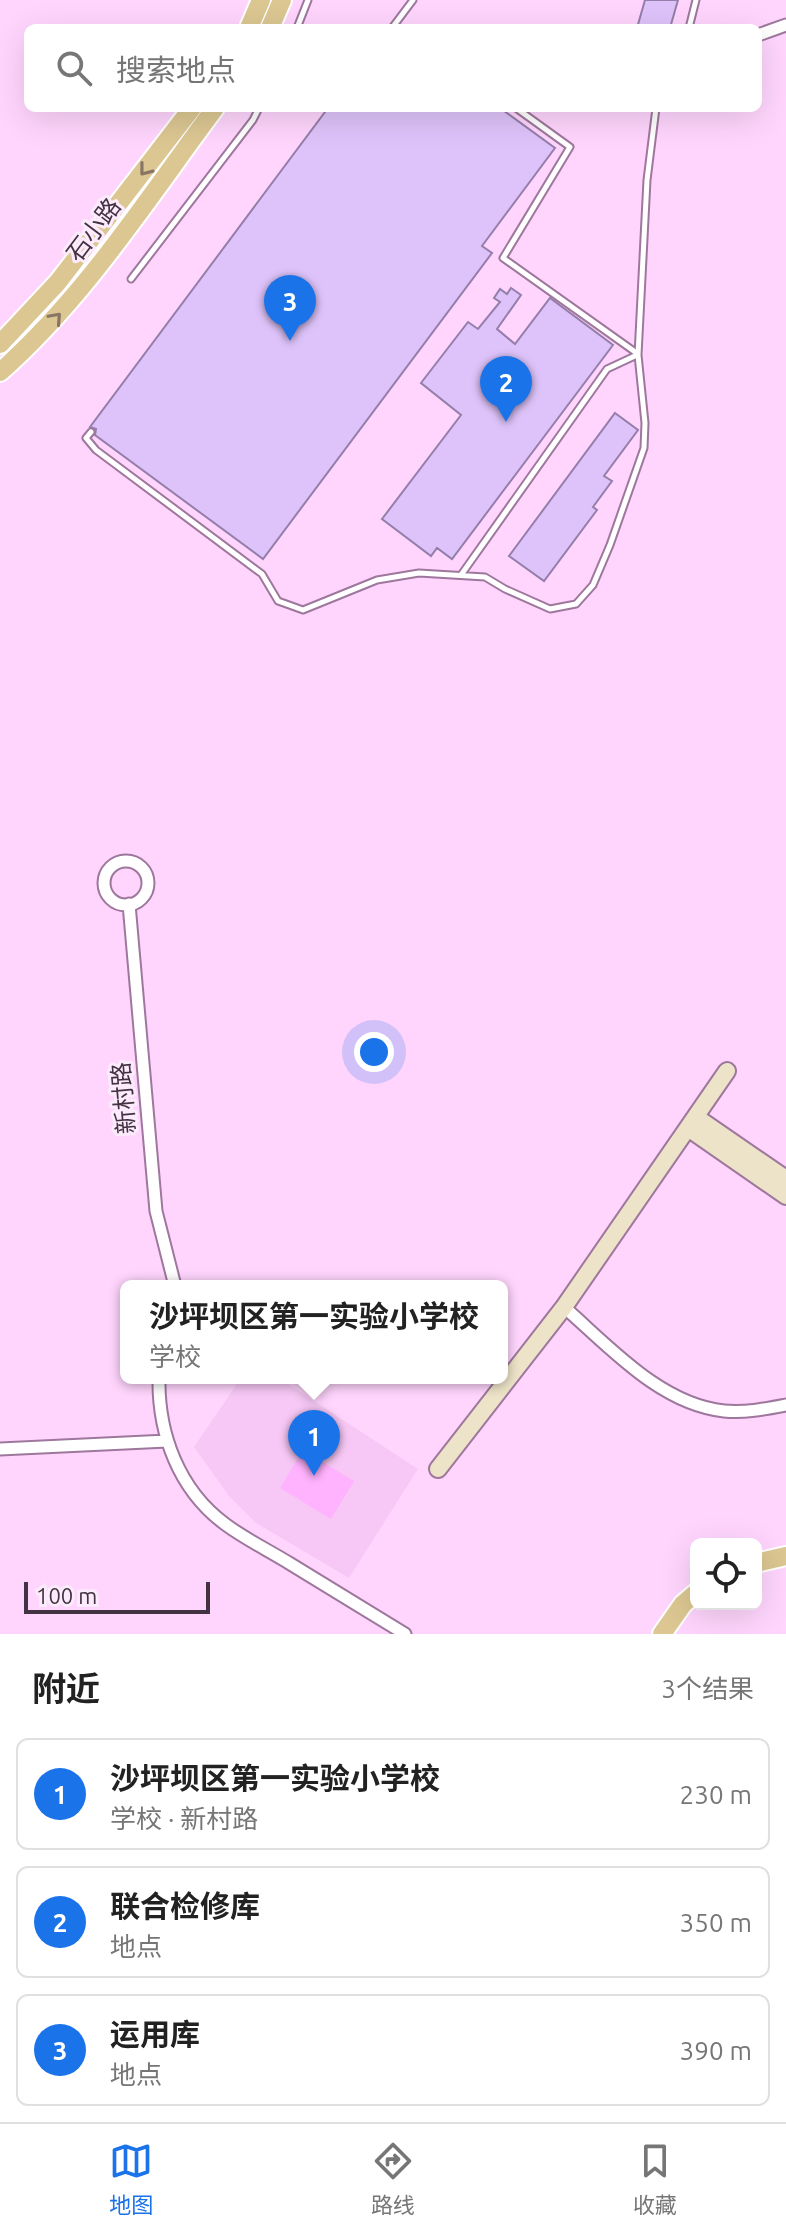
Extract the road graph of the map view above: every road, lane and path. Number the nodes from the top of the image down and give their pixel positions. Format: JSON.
{"nodes":[{"id":1,"x":261,"y":0,"type":"edge"},
{"id":2,"x":282,"y":0,"type":"edge"},
{"id":3,"x":308,"y":0,"type":"edge"},
{"id":4,"x":413,"y":0,"type":"edge"},
{"id":5,"x":696,"y":0,"type":"edge"},
{"id":6,"x":397,"y":21,"type":"junction"},
{"id":7,"x":251,"y":24,"type":"edge"},
{"id":8,"x":272,"y":24,"type":"edge"},
{"id":9,"x":299,"y":24,"type":"edge"},
{"id":10,"x":395,"y":24,"type":"edge"},
{"id":11,"x":401,"y":24,"type":"edge"},
{"id":12,"x":690,"y":24,"type":"edge"},
{"id":13,"x":786,"y":25,"type":"edge"},
{"id":14,"x":762,"y":34,"type":"edge"},
{"id":15,"x":189,"y":112,"type":"edge"},
{"id":16,"x":212,"y":112,"type":"edge"},
{"id":17,"x":257,"y":112,"type":"edge"},
{"id":18,"x":522,"y":112,"type":"edge"},
{"id":19,"x":656,"y":112,"type":"edge"},
{"id":20,"x":131,"y":279,"type":"dead end"},
{"id":21,"x":0,"y":344,"type":"edge"},
{"id":22,"x":638,"y":355,"type":"junction"},
{"id":23,"x":0,"y":372,"type":"edge"},
{"id":24,"x":91,"y":432,"type":"dead end"},
{"id":25,"x":461,"y":575,"type":"junction"},
{"id":26,"x":129,"y":904,"type":"dead end"},
{"id":27,"x":727,"y":1071,"type":"dead end"},
{"id":28,"x":692,"y":1123,"type":"junction"},
{"id":29,"x":786,"y":1179,"type":"edge"},
{"id":30,"x":786,"y":1196,"type":"edge"},
{"id":31,"x":173,"y":1280,"type":"edge"},
{"id":32,"x":564,"y":1307,"type":"junction"},
{"id":33,"x":508,"y":1379,"type":"edge"},
{"id":34,"x":160,"y":1384,"type":"edge"},
{"id":35,"x":504,"y":1384,"type":"edge"},
{"id":36,"x":786,"y":1405,"type":"edge"},
{"id":37,"x":167,"y":1441,"type":"junction"},
{"id":38,"x":0,"y":1449,"type":"edge"},
{"id":39,"x":438,"y":1469,"type":"dead end"},
{"id":40,"x":786,"y":1556,"type":"edge"},
{"id":41,"x":762,"y":1562,"type":"edge"},
{"id":42,"x":786,"y":1566,"type":"edge"},
{"id":43,"x":762,"y":1571,"type":"edge"},
{"id":44,"x":690,"y":1598,"type":"edge"},
{"id":45,"x":694,"y":1610,"type":"edge"},
{"id":46,"x":405,"y":1634,"type":"edge"},
{"id":47,"x":662,"y":1634,"type":"edge"},
{"id":48,"x":673,"y":1634,"type":"edge"}],
"edges":[{"from":1,"to":7,"type":"main road"},
{"from":2,"to":8,"type":"main road"},
{"from":3,"to":9,"type":"lane"},
{"from":4,"to":6,"type":"lane"},
{"from":5,"to":12,"type":"lane"},
{"from":6,"to":10,"type":"lane"},
{"from":6,"to":11,"type":"lane"},
{"from":13,"to":14,"type":"street"},
{"from":15,"to":21,"type":"main road","name":"石小路","one_way":true},
{"from":23,"to":16,"type":"main road","name":"石小路","one_way":true},
{"from":17,"to":20,"type":"lane"},
{"from":18,"to":22,"type":"lane"},
{"from":19,"to":22,"type":"lane"},
{"from":22,"to":25,"type":"lane"},
{"from":22,"to":25,"type":"lane"},
{"from":24,"to":25,"type":"lane"},
{"from":26,"to":31,"type":"street","name":"新村路"},
{"from":27,"to":28,"type":"street"},
{"from":28,"to":29,"type":"street"},
{"from":28,"to":30,"type":"street"},
{"from":28,"to":32,"type":"street"},
{"from":32,"to":33,"type":"street"},
{"from":32,"to":36,"type":"street"},
{"from":34,"to":37,"type":"street"},
{"from":35,"to":39,"type":"street"},
{"from":37,"to":38,"type":"street"},
{"from":37,"to":46,"type":"street"},
{"from":40,"to":41,"type":"main road"},
{"from":42,"to":43,"type":"main road"},
{"from":44,"to":47,"type":"main road"},
{"from":45,"to":48,"type":"main road"}]}
